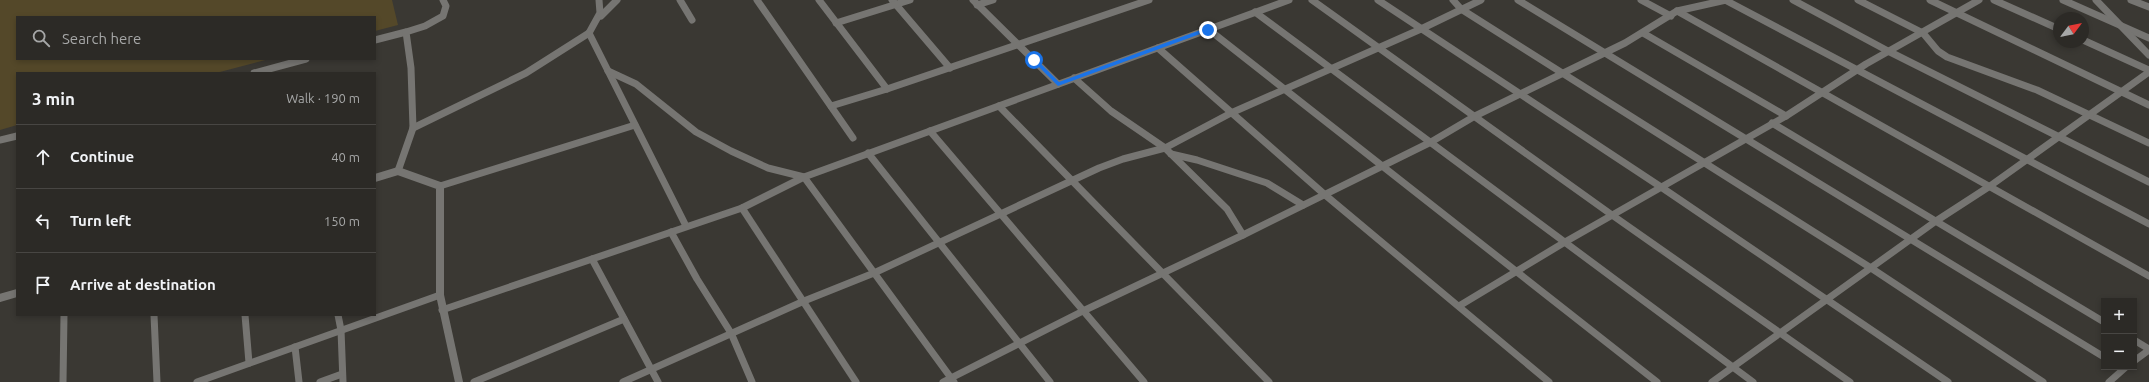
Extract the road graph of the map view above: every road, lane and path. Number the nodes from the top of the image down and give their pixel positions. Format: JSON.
{"nodes":[{"id":1,"x":443,"y":0,"type":"edge"},
{"id":2,"x":599,"y":0,"type":"edge"},
{"id":3,"x":617,"y":0,"type":"edge"},
{"id":4,"x":680,"y":0,"type":"edge"},
{"id":5,"x":757,"y":0,"type":"edge"},
{"id":6,"x":819,"y":0,"type":"edge"},
{"id":7,"x":910,"y":0,"type":"edge"},
{"id":8,"x":993,"y":0,"type":"edge"},
{"id":9,"x":1149,"y":0,"type":"edge"},
{"id":10,"x":1289,"y":0,"type":"edge"},
{"id":11,"x":1312,"y":0,"type":"edge"},
{"id":12,"x":1378,"y":0,"type":"edge"},
{"id":13,"x":1453,"y":0,"type":"edge"},
{"id":14,"x":1481,"y":0,"type":"edge"},
{"id":15,"x":1518,"y":0,"type":"edge"},
{"id":16,"x":1641,"y":0,"type":"edge"},
{"id":17,"x":1725,"y":0,"type":"edge"},
{"id":18,"x":1793,"y":0,"type":"edge"},
{"id":19,"x":1858,"y":0,"type":"edge"},
{"id":20,"x":1930,"y":0,"type":"edge"},
{"id":21,"x":1979,"y":0,"type":"edge"},
{"id":22,"x":1994,"y":0,"type":"edge"},
{"id":23,"x":2063,"y":0,"type":"edge"},
{"id":24,"x":2096,"y":0,"type":"edge"},
{"id":25,"x":2130,"y":0,"type":"edge"},
{"id":26,"x":894,"y":2,"type":"edge"},
{"id":27,"x":975,"y":2,"type":"edge"},
{"id":28,"x":2149,"y":7,"type":"edge"},
{"id":29,"x":1461,"y":9,"type":"junction"},
{"id":30,"x":1255,"y":12,"type":"junction"},
{"id":31,"x":1677,"y":12,"type":"junction"},
{"id":32,"x":1959,"y":13,"type":"junction"},
{"id":33,"x":1671,"y":16,"type":"junction"},
{"id":34,"x":598,"y":19,"type":"junction"},
{"id":35,"x":692,"y":20,"type":"dead end"},
{"id":36,"x":836,"y":23,"type":"junction"},
{"id":37,"x":2120,"y":25,"type":"junction"},
{"id":38,"x":2053,"y":26,"type":"edge"},
{"id":39,"x":1421,"y":29,"type":"junction"},
{"id":40,"x":1208,"y":30,"type":"junction"},
{"id":41,"x":406,"y":32,"type":"junction"},
{"id":42,"x":589,"y":33,"type":"junction"},
{"id":43,"x":1643,"y":33,"type":"junction"},
{"id":44,"x":1923,"y":33,"type":"junction"},
{"id":45,"x":2149,"y":38,"type":"edge"},
{"id":46,"x":376,"y":40,"type":"edge"},
{"id":47,"x":2089,"y":43,"type":"edge"},
{"id":48,"x":1019,"y":44,"type":"junction"},
{"id":49,"x":1158,"y":48,"type":"junction"},
{"id":50,"x":1378,"y":48,"type":"junction"},
{"id":51,"x":1888,"y":51,"type":"junction"},
{"id":52,"x":1604,"y":53,"type":"junction"},
{"id":53,"x":2149,"y":55,"type":"edge"},
{"id":54,"x":302,"y":60,"type":"edge"},
{"id":55,"x":950,"y":68,"type":"junction"},
{"id":56,"x":1330,"y":68,"type":"junction"},
{"id":57,"x":608,"y":71,"type":"junction"},
{"id":58,"x":1855,"y":71,"type":"junction"},
{"id":59,"x":2149,"y":71,"type":"edge"},
{"id":60,"x":258,"y":72,"type":"edge"},
{"id":61,"x":1562,"y":73,"type":"junction"},
{"id":62,"x":1074,"y":78,"type":"junction"},
{"id":63,"x":1058,"y":84,"type":"junction"},
{"id":64,"x":887,"y":89,"type":"junction"},
{"id":65,"x":1284,"y":90,"type":"junction"},
{"id":66,"x":2121,"y":92,"type":"junction"},
{"id":67,"x":1521,"y":94,"type":"junction"},
{"id":68,"x":1819,"y":94,"type":"junction"},
{"id":69,"x":2149,"y":105,"type":"edge"},
{"id":70,"x":831,"y":106,"type":"junction"},
{"id":71,"x":998,"y":106,"type":"junction"},
{"id":72,"x":1231,"y":113,"type":"junction"},
{"id":73,"x":2088,"y":114,"type":"junction"},
{"id":74,"x":1475,"y":116,"type":"junction"},
{"id":75,"x":1786,"y":116,"type":"junction"},
{"id":76,"x":1772,"y":123,"type":"junction"},
{"id":77,"x":634,"y":125,"type":"junction"},
{"id":78,"x":413,"y":128,"type":"junction"},
{"id":79,"x":930,"y":131,"type":"junction"},
{"id":80,"x":16,"y":136,"type":"edge"},
{"id":81,"x":2059,"y":136,"type":"junction"},
{"id":82,"x":853,"y":138,"type":"dead end"},
{"id":83,"x":1744,"y":139,"type":"junction"},
{"id":84,"x":0,"y":140,"type":"edge"},
{"id":85,"x":1430,"y":142,"type":"junction"},
{"id":86,"x":2149,"y":143,"type":"edge"},
{"id":87,"x":1165,"y":148,"type":"junction"},
{"id":88,"x":868,"y":154,"type":"junction"},
{"id":89,"x":1170,"y":154,"type":"junction"},
{"id":90,"x":2028,"y":159,"type":"junction"},
{"id":91,"x":1704,"y":162,"type":"junction"},
{"id":92,"x":1381,"y":166,"type":"junction"},
{"id":93,"x":398,"y":171,"type":"junction"},
{"id":94,"x":804,"y":177,"type":"junction"},
{"id":95,"x":376,"y":178,"type":"edge"},
{"id":96,"x":1071,"y":182,"type":"junction"},
{"id":97,"x":2149,"y":182,"type":"edge"},
{"id":98,"x":440,"y":186,"type":"junction"},
{"id":99,"x":1990,"y":186,"type":"junction"},
{"id":100,"x":1661,"y":187,"type":"junction"},
{"id":101,"x":1324,"y":194,"type":"junction"},
{"id":102,"x":1303,"y":205,"type":"junction"},
{"id":103,"x":742,"y":208,"type":"junction"},
{"id":104,"x":1001,"y":214,"type":"junction"},
{"id":105,"x":1612,"y":215,"type":"junction"},
{"id":106,"x":1936,"y":221,"type":"junction"},
{"id":107,"x":2149,"y":224,"type":"edge"},
{"id":108,"x":686,"y":226,"type":"junction"},
{"id":109,"x":671,"y":232,"type":"junction"},
{"id":110,"x":1243,"y":235,"type":"junction"},
{"id":111,"x":1910,"y":240,"type":"junction"},
{"id":112,"x":939,"y":242,"type":"junction"},
{"id":113,"x":1565,"y":242,"type":"junction"},
{"id":114,"x":592,"y":258,"type":"junction"},
{"id":115,"x":1871,"y":268,"type":"junction"},
{"id":116,"x":1515,"y":271,"type":"junction"},
{"id":117,"x":1162,"y":272,"type":"junction"},
{"id":118,"x":874,"y":273,"type":"junction"},
{"id":119,"x":2149,"y":276,"type":"edge"},
{"id":120,"x":16,"y":293,"type":"edge"},
{"id":121,"x":440,"y":295,"type":"junction"},
{"id":122,"x":0,"y":298,"type":"edge"},
{"id":123,"x":1827,"y":299,"type":"junction"},
{"id":124,"x":804,"y":302,"type":"junction"},
{"id":125,"x":1459,"y":306,"type":"junction"},
{"id":126,"x":442,"y":310,"type":"junction"},
{"id":127,"x":1083,"y":311,"type":"junction"},
{"id":128,"x":64,"y":316,"type":"edge"},
{"id":129,"x":154,"y":316,"type":"edge"},
{"id":130,"x":245,"y":316,"type":"edge"},
{"id":131,"x":338,"y":316,"type":"edge"},
{"id":132,"x":624,"y":319,"type":"junction"},
{"id":133,"x":2101,"y":320,"type":"edge"},
{"id":134,"x":341,"y":330,"type":"junction"},
{"id":135,"x":731,"y":333,"type":"junction"},
{"id":136,"x":1779,"y":333,"type":"junction"},
{"id":137,"x":2137,"y":342,"type":"edge"},
{"id":138,"x":1020,"y":343,"type":"junction"},
{"id":139,"x":295,"y":347,"type":"junction"},
{"id":140,"x":2149,"y":349,"type":"edge"},
{"id":141,"x":2101,"y":355,"type":"edge"},
{"id":142,"x":2137,"y":359,"type":"edge"},
{"id":143,"x":249,"y":363,"type":"junction"},
{"id":144,"x":1733,"y":367,"type":"junction"},
{"id":145,"x":651,"y":369,"type":"junction"},
{"id":146,"x":2122,"y":370,"type":"edge"},
{"id":147,"x":342,"y":378,"type":"edge"},
{"id":148,"x":953,"y":380,"type":"edge"},
{"id":149,"x":200,"y":381,"type":"edge"},
{"id":150,"x":63,"y":382,"type":"edge"},
{"id":151,"x":157,"y":382,"type":"edge"},
{"id":152,"x":299,"y":382,"type":"edge"},
{"id":153,"x":320,"y":382,"type":"edge"},
{"id":154,"x":459,"y":382,"type":"edge"},
{"id":155,"x":474,"y":382,"type":"edge"},
{"id":156,"x":623,"y":382,"type":"edge"},
{"id":157,"x":658,"y":382,"type":"edge"},
{"id":158,"x":752,"y":382,"type":"edge"},
{"id":159,"x":856,"y":382,"type":"edge"},
{"id":160,"x":943,"y":382,"type":"edge"},
{"id":161,"x":1050,"y":382,"type":"edge"},
{"id":162,"x":1144,"y":382,"type":"edge"},
{"id":163,"x":1269,"y":382,"type":"edge"},
{"id":164,"x":1549,"y":382,"type":"edge"},
{"id":165,"x":1657,"y":382,"type":"edge"},
{"id":166,"x":1712,"y":382,"type":"edge"},
{"id":167,"x":1753,"y":382,"type":"edge"},
{"id":168,"x":1850,"y":382,"type":"edge"},
{"id":169,"x":1948,"y":382,"type":"edge"},
{"id":170,"x":2043,"y":382,"type":"edge"},
{"id":171,"x":2109,"y":382,"type":"edge"}],
"edges":[{"from":1,"to":41,"type":"street"},
{"from":2,"to":34,"type":"street"},
{"from":3,"to":34,"type":"street"},
{"from":4,"to":35,"type":"street"},
{"from":5,"to":70,"type":"street"},
{"from":6,"to":36,"type":"street"},
{"from":7,"to":26,"type":"street"},
{"from":8,"to":27,"type":"street"},
{"from":9,"to":48,"type":"street"},
{"from":10,"to":30,"type":"street"},
{"from":11,"to":50,"type":"street"},
{"from":12,"to":39,"type":"street"},
{"from":13,"to":29,"type":"street"},
{"from":14,"to":29,"type":"street"},
{"from":15,"to":52,"type":"street"},
{"from":16,"to":33,"type":"street"},
{"from":17,"to":31,"type":"street"},
{"from":17,"to":58,"type":"street"},
{"from":18,"to":51,"type":"street"},
{"from":19,"to":44,"type":"street"},
{"from":20,"to":32,"type":"street"},
{"from":21,"to":32,"type":"street"},
{"from":22,"to":38,"type":"street"},
{"from":23,"to":37,"type":"street"},
{"from":24,"to":37,"type":"street"},
{"from":25,"to":28,"type":"street"},
{"from":26,"to":36,"type":"street"},
{"from":26,"to":55,"type":"street"},
{"from":27,"to":48,"type":"street"},
{"from":29,"to":39,"type":"street"},
{"from":29,"to":61,"type":"street"},
{"from":30,"to":40,"type":"street"},
{"from":30,"to":56,"type":"street"},
{"from":31,"to":33,"type":"street"},
{"from":31,"to":68,"type":"street"},
{"from":32,"to":44,"type":"street"},
{"from":32,"to":66,"type":"street"},
{"from":33,"to":43,"type":"street"},
{"from":34,"to":42,"type":"street"},
{"from":36,"to":64,"type":"street"},
{"from":37,"to":45,"type":"street"},
{"from":37,"to":53,"type":"street"},
{"from":39,"to":50,"type":"street"},
{"from":39,"to":67,"type":"street"},
{"from":40,"to":49,"type":"street"},
{"from":40,"to":65,"type":"street"},
{"from":41,"to":46,"type":"street"},
{"from":41,"to":78,"type":"street"},
{"from":42,"to":57,"type":"street"},
{"from":42,"to":78,"type":"street"},
{"from":43,"to":52,"type":"street"},
{"from":43,"to":75,"type":"street"},
{"from":44,"to":51,"type":"street"},
{"from":44,"to":73,"type":"street"},
{"from":47,"to":59,"type":"street"},
{"from":48,"to":55,"type":"street"},
{"from":48,"to":63,"type":"street"},
{"from":49,"to":62,"type":"street"},
{"from":49,"to":72,"type":"street"},
{"from":50,"to":56,"type":"street"},
{"from":50,"to":74,"type":"street"},
{"from":51,"to":58,"type":"street"},
{"from":51,"to":81,"type":"street"},
{"from":52,"to":61,"type":"street"},
{"from":52,"to":83,"type":"street"},
{"from":54,"to":60,"type":"street"},
{"from":55,"to":64,"type":"street"},
{"from":56,"to":65,"type":"street"},
{"from":56,"to":85,"type":"street"},
{"from":57,"to":77,"type":"street"},
{"from":57,"to":94,"type":"street"},
{"from":58,"to":68,"type":"street"},
{"from":58,"to":90,"type":"street"},
{"from":59,"to":66,"type":"street"},
{"from":61,"to":67,"type":"street"},
{"from":61,"to":91,"type":"street"},
{"from":62,"to":63,"type":"street"},
{"from":62,"to":87,"type":"street"},
{"from":63,"to":71,"type":"street"},
{"from":64,"to":70,"type":"street"},
{"from":65,"to":72,"type":"street"},
{"from":65,"to":92,"type":"street"},
{"from":66,"to":69,"type":"street"},
{"from":66,"to":73,"type":"street"},
{"from":67,"to":74,"type":"street"},
{"from":67,"to":100,"type":"street"},
{"from":68,"to":75,"type":"street"},
{"from":68,"to":99,"type":"street"},
{"from":70,"to":82,"type":"street"},
{"from":71,"to":79,"type":"street"},
{"from":71,"to":96,"type":"street"},
{"from":72,"to":87,"type":"street"},
{"from":72,"to":101,"type":"street"},
{"from":73,"to":81,"type":"street"},
{"from":73,"to":86,"type":"street"},
{"from":74,"to":85,"type":"street"},
{"from":74,"to":105,"type":"street"},
{"from":75,"to":76,"type":"street"},
{"from":76,"to":83,"type":"street"},
{"from":76,"to":106,"type":"street"},
{"from":77,"to":98,"type":"street"},
{"from":77,"to":108,"type":"street"},
{"from":78,"to":93,"type":"street"},
{"from":79,"to":88,"type":"street"},
{"from":79,"to":104,"type":"street"},
{"from":80,"to":84,"type":"street"},
{"from":81,"to":90,"type":"street"},
{"from":81,"to":97,"type":"street"},
{"from":83,"to":91,"type":"street"},
{"from":83,"to":111,"type":"street"},
{"from":85,"to":92,"type":"street"},
{"from":85,"to":113,"type":"street"},
{"from":87,"to":89,"type":"street"},
{"from":87,"to":96,"type":"street"},
{"from":88,"to":94,"type":"street"},
{"from":88,"to":112,"type":"street"},
{"from":89,"to":102,"type":"street"},
{"from":89,"to":110,"type":"street"},
{"from":90,"to":99,"type":"street"},
{"from":90,"to":107,"type":"street"},
{"from":91,"to":100,"type":"street"},
{"from":91,"to":115,"type":"street"},
{"from":92,"to":101,"type":"street"},
{"from":92,"to":116,"type":"street"},
{"from":93,"to":95,"type":"street"},
{"from":93,"to":98,"type":"street"},
{"from":94,"to":103,"type":"street"},
{"from":94,"to":118,"type":"street"},
{"from":96,"to":104,"type":"street"},
{"from":96,"to":117,"type":"street"},
{"from":98,"to":121,"type":"street"},
{"from":99,"to":106,"type":"street"},
{"from":99,"to":119,"type":"street"},
{"from":100,"to":105,"type":"street"},
{"from":100,"to":123,"type":"street"},
{"from":101,"to":102,"type":"street"},
{"from":101,"to":125,"type":"street"},
{"from":102,"to":110,"type":"street"},
{"from":103,"to":108,"type":"street"},
{"from":103,"to":124,"type":"street"},
{"from":104,"to":112,"type":"street"},
{"from":104,"to":127,"type":"street"},
{"from":105,"to":113,"type":"street"},
{"from":105,"to":136,"type":"street"},
{"from":106,"to":111,"type":"street"},
{"from":106,"to":133,"type":"street"},
{"from":108,"to":109,"type":"street"},
{"from":109,"to":114,"type":"street"},
{"from":109,"to":135,"type":"street"},
{"from":110,"to":117,"type":"street"},
{"from":111,"to":115,"type":"street"},
{"from":111,"to":141,"type":"street"},
{"from":112,"to":118,"type":"street"},
{"from":112,"to":138,"type":"street"},
{"from":113,"to":116,"type":"street"},
{"from":113,"to":144,"type":"street"},
{"from":114,"to":126,"type":"street"},
{"from":114,"to":132,"type":"street"},
{"from":115,"to":123,"type":"street"},
{"from":115,"to":170,"type":"street"},
{"from":116,"to":125,"type":"street"},
{"from":116,"to":165,"type":"street"},
{"from":117,"to":127,"type":"street"},
{"from":117,"to":163,"type":"street"},
{"from":118,"to":124,"type":"street"},
{"from":118,"to":148,"type":"street"},
{"from":120,"to":122,"type":"street"},
{"from":121,"to":126,"type":"street"},
{"from":121,"to":134,"type":"street"},
{"from":123,"to":136,"type":"street"},
{"from":123,"to":169,"type":"street"},
{"from":124,"to":135,"type":"street"},
{"from":124,"to":159,"type":"street"},
{"from":125,"to":164,"type":"street"},
{"from":126,"to":154,"type":"street"},
{"from":127,"to":138,"type":"street"},
{"from":127,"to":162,"type":"street"},
{"from":128,"to":150,"type":"street"},
{"from":129,"to":151,"type":"street"},
{"from":130,"to":143,"type":"street"},
{"from":131,"to":134,"type":"street"},
{"from":132,"to":145,"type":"street"},
{"from":132,"to":155,"type":"street"},
{"from":134,"to":139,"type":"street"},
{"from":134,"to":147,"type":"street"},
{"from":135,"to":145,"type":"street"},
{"from":135,"to":158,"type":"street"},
{"from":136,"to":144,"type":"street"},
{"from":136,"to":168,"type":"street"},
{"from":137,"to":140,"type":"street"},
{"from":138,"to":148,"type":"street"},
{"from":138,"to":161,"type":"street"},
{"from":139,"to":143,"type":"street"},
{"from":139,"to":152,"type":"street"},
{"from":140,"to":142,"type":"street"},
{"from":143,"to":149,"type":"street"},
{"from":144,"to":166,"type":"street"},
{"from":144,"to":167,"type":"street"},
{"from":145,"to":156,"type":"street"},
{"from":145,"to":157,"type":"street"},
{"from":146,"to":171,"type":"street"},
{"from":147,"to":153,"type":"street"},
{"from":148,"to":160,"type":"street"}]}
